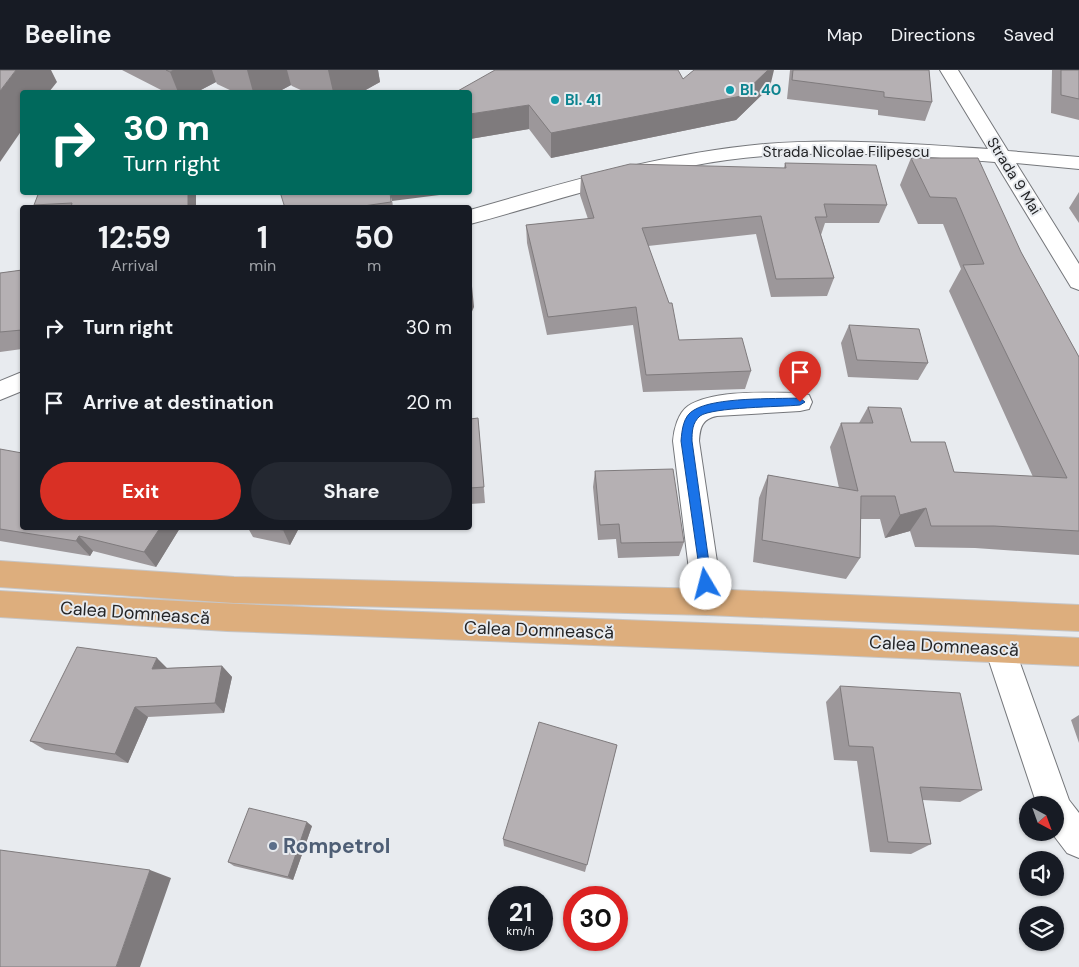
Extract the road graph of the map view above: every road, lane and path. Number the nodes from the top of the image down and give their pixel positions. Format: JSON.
{"nodes":[{"id":1,"x":948,"y":70,"type":"edge"},
{"id":2,"x":1000,"y":155,"type":"junction"},
{"id":3,"x":1079,"y":163,"type":"edge"},
{"id":4,"x":472,"y":216,"type":"edge"},
{"id":5,"x":1079,"y":282,"type":"edge"},
{"id":6,"x":20,"y":382,"type":"edge"},
{"id":7,"x":0,"y":391,"type":"edge"},
{"id":8,"x":800,"y":402,"type":"dead end"},
{"id":9,"x":0,"y":574,"type":"edge"},
{"id":10,"x":708,"y":602,"type":"junction"},
{"id":11,"x":0,"y":604,"type":"edge"},
{"id":12,"x":1079,"y":618,"type":"edge"},
{"id":13,"x":1000,"y":649,"type":"junction"},
{"id":14,"x":1079,"y":652,"type":"edge"},
{"id":15,"x":1051,"y":796,"type":"edge"},
{"id":16,"x":1064,"y":821,"type":"edge"},
{"id":17,"x":1079,"y":841,"type":"edge"}],
"edges":[{"from":1,"to":2,"type":"street","name":"Strada 9 Mai"},
{"from":2,"to":3,"type":"street","name":"Strada Nicolae Filipescu"},
{"from":2,"to":4,"type":"street","name":"Strada Nicolae Filipescu"},
{"from":2,"to":5,"type":"street","name":"Strada 9 Mai"},
{"from":6,"to":7,"type":"street"},
{"from":8,"to":10,"type":"street"},
{"from":9,"to":10,"type":"main road","name":"Calea Domnească"},
{"from":10,"to":12,"type":"main road","name":"Calea Domnească"},
{"from":11,"to":13,"type":"main road","name":"Calea Domnească"},
{"from":13,"to":14,"type":"main road","name":"Calea Domnească"},
{"from":13,"to":15,"type":"street"},
{"from":16,"to":17,"type":"street"}]}
